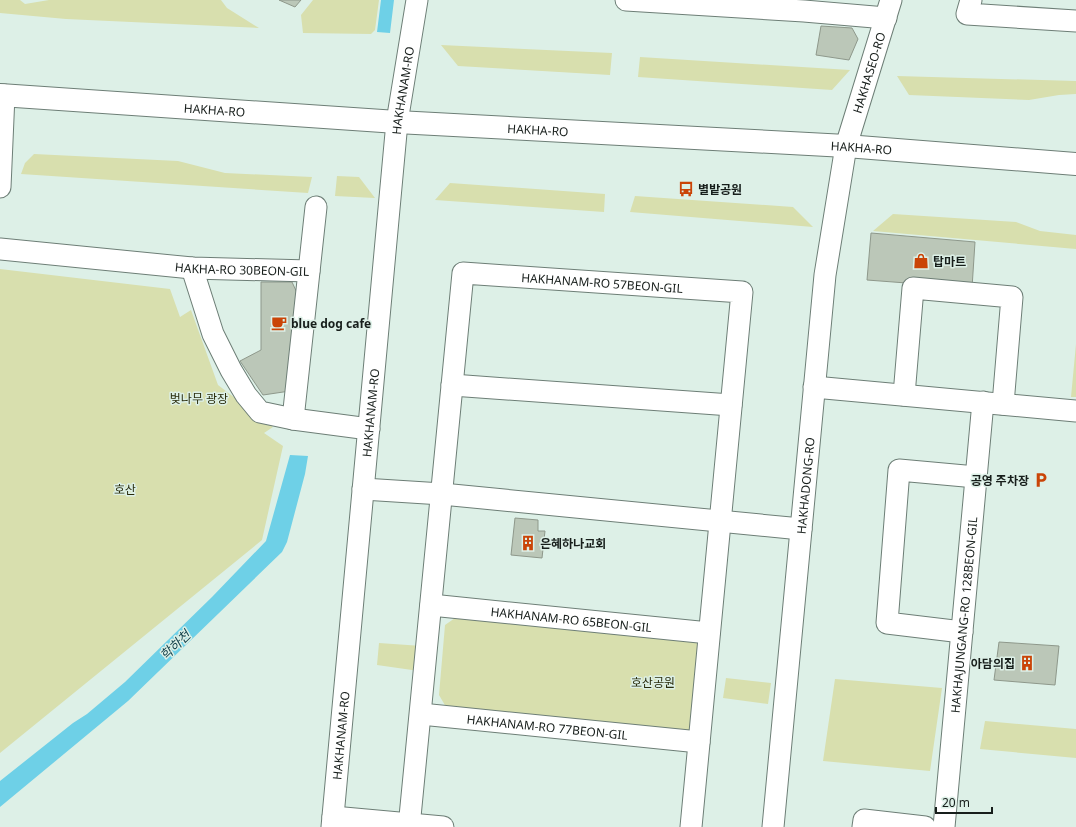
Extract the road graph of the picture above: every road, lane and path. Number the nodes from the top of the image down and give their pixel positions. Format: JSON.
{"nodes":[{"id":1,"x":417,"y":0,"type":"edge"},
{"id":2,"x":626,"y":0,"type":"edge"},
{"id":3,"x":971,"y":0,"type":"edge"},
{"id":4,"x":797,"y":5,"type":"edge"},
{"id":5,"x":888,"y":9,"type":"edge"},
{"id":6,"x":1076,"y":21,"type":"edge"},
{"id":7,"x":2,"y":95,"type":"edge"},
{"id":8,"x":397,"y":122,"type":"junction"},
{"id":9,"x":846,"y":146,"type":"junction"},
{"id":10,"x":1076,"y":164,"type":"edge"},
{"id":11,"x":0,"y":187,"type":"edge"},
{"id":12,"x":316,"y":207,"type":"dead end"},
{"id":13,"x":0,"y":249,"type":"edge"},
{"id":14,"x":192,"y":268,"type":"junction"},
{"id":15,"x":309,"y":271,"type":"junction"},
{"id":16,"x":452,"y":385,"type":"junction"},
{"id":17,"x":814,"y":387,"type":"junction"},
{"id":18,"x":904,"y":395,"type":"junction"},
{"id":19,"x":993,"y":403,"type":"junction"},
{"id":20,"x":731,"y":405,"type":"junction"},
{"id":21,"x":1076,"y":411,"type":"edge"},
{"id":22,"x":293,"y":418,"type":"junction"},
{"id":23,"x":369,"y":429,"type":"junction"},
{"id":24,"x":976,"y":477,"type":"junction"},
{"id":25,"x":363,"y":489,"type":"junction"},
{"id":26,"x":442,"y":494,"type":"junction"},
{"id":27,"x":720,"y":521,"type":"junction"},
{"id":28,"x":801,"y":529,"type":"junction"},
{"id":29,"x":431,"y":605,"type":"junction"},
{"id":30,"x":962,"y":632,"type":"junction"},
{"id":31,"x":709,"y":633,"type":"junction"},
{"id":32,"x":421,"y":714,"type":"junction"},
{"id":33,"x":699,"y":742,"type":"junction"},
{"id":34,"x":333,"y":822,"type":"edge"},
{"id":35,"x":410,"y":825,"type":"edge"},
{"id":36,"x":443,"y":827,"type":"edge"},
{"id":37,"x":691,"y":827,"type":"edge"},
{"id":38,"x":773,"y":827,"type":"edge"},
{"id":39,"x":863,"y":827,"type":"edge"},
{"id":40,"x":925,"y":827,"type":"edge"},
{"id":41,"x":944,"y":827,"type":"edge"}],
"edges":[{"from":1,"to":8,"type":"street","name":"HAKHANAM-RO"},
{"from":2,"to":4,"type":"street"},
{"from":3,"to":6,"type":"street"},
{"from":4,"to":5,"type":"street"},
{"from":5,"to":9,"type":"street","name":"HAKHASEO-RO"},
{"from":7,"to":8,"type":"street","name":"HAKHA-RO"},
{"from":7,"to":11,"type":"street"},
{"from":8,"to":9,"type":"street","name":"HAKHA-RO"},
{"from":8,"to":23,"type":"street","name":"HAKHANAM-RO"},
{"from":9,"to":10,"type":"street","name":"HAKHA-RO"},
{"from":9,"to":17,"type":"street","name":"HAKHADONG-RO"},
{"from":12,"to":15,"type":"street"},
{"from":13,"to":14,"type":"street","name":"HAKHA-RO 30BEON-GIL"},
{"from":14,"to":15,"type":"street","name":"HAKHA-RO 30BEON-GIL"},
{"from":14,"to":22,"type":"street"},
{"from":15,"to":22,"type":"street","name":"HAKHA-RO 30BEON-GIL"},
{"from":16,"to":20,"type":"street"},
{"from":16,"to":20,"type":"street","name":"HAKHANAM-RO 57BEON-GIL"},
{"from":16,"to":26,"type":"street"},
{"from":17,"to":18,"type":"street"},
{"from":17,"to":28,"type":"street","name":"HAKHADONG-RO"},
{"from":18,"to":19,"type":"street"},
{"from":18,"to":19,"type":"street","name":"HAKHAJUNGANG-RO 128BEON-GIL"},
{"from":19,"to":21,"type":"street"},
{"from":19,"to":24,"type":"street","name":"HAKHAJUNGANG-RO 128BEON-GIL"},
{"from":20,"to":27,"type":"street"},
{"from":22,"to":23,"type":"street"},
{"from":23,"to":25,"type":"street","name":"HAKHANAM-RO"},
{"from":24,"to":30,"type":"street","name":"HAKHAJUNGANG-RO 128BEON-GIL"},
{"from":24,"to":30,"type":"street"},
{"from":25,"to":26,"type":"street"},
{"from":25,"to":34,"type":"street","name":"HAKHANAM-RO"},
{"from":26,"to":27,"type":"street"},
{"from":26,"to":29,"type":"street"},
{"from":27,"to":28,"type":"street"},
{"from":27,"to":31,"type":"street"},
{"from":28,"to":38,"type":"street","name":"HAKHADONG-RO"},
{"from":29,"to":31,"type":"street","name":"HAKHANAM-RO 65BEON-GIL"},
{"from":29,"to":32,"type":"street"},
{"from":30,"to":41,"type":"street","name":"HAKHAJUNGANG-RO 128BEON-GIL"},
{"from":31,"to":33,"type":"street"},
{"from":32,"to":33,"type":"street","name":"HAKHANAM-RO 77BEON-GIL"},
{"from":32,"to":35,"type":"street"},
{"from":33,"to":37,"type":"street"},
{"from":34,"to":35,"type":"street"},
{"from":35,"to":36,"type":"street"},
{"from":39,"to":40,"type":"street"}]}
